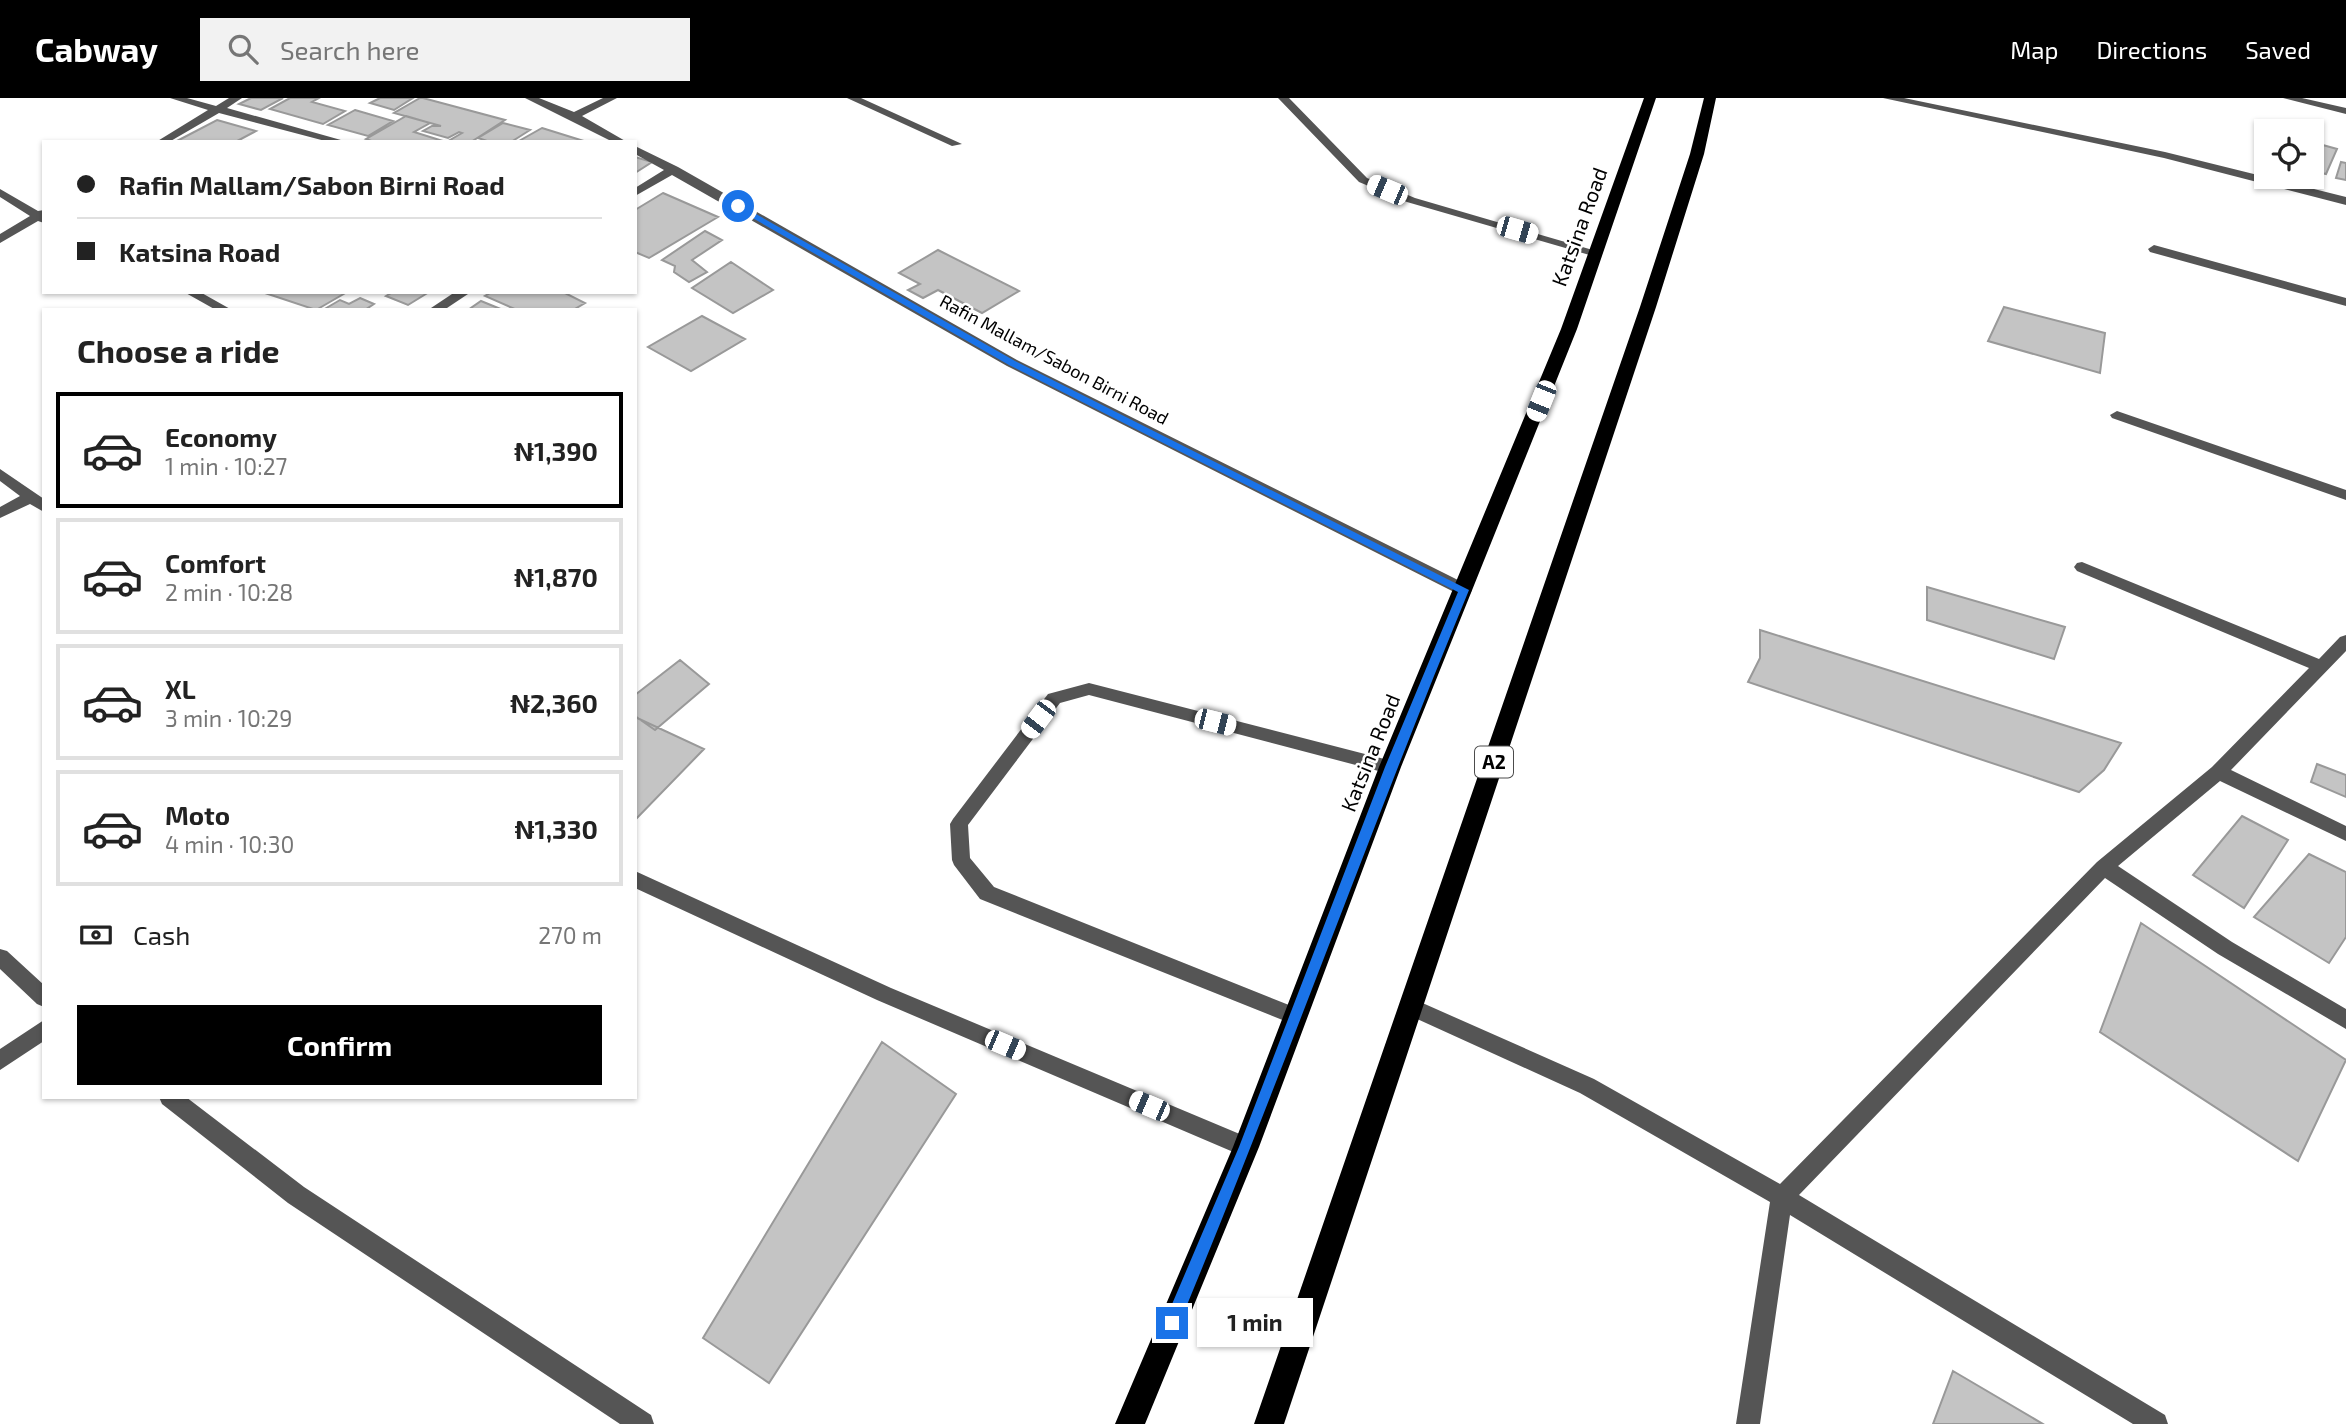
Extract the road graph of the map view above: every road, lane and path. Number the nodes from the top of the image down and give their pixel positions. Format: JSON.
{"nodes":[{"id":1,"x":175,"y":98,"type":"edge"},
{"id":2,"x":237,"y":98,"type":"edge"},
{"id":3,"x":530,"y":98,"type":"edge"},
{"id":4,"x":612,"y":98,"type":"edge"},
{"id":5,"x":852,"y":98,"type":"edge"},
{"id":6,"x":1283,"y":98,"type":"edge"},
{"id":7,"x":1650,"y":98,"type":"edge"},
{"id":8,"x":1710,"y":98,"type":"edge"},
{"id":9,"x":1888,"y":98,"type":"edge"},
{"id":10,"x":2288,"y":98,"type":"edge"},
{"id":11,"x":215,"y":109,"type":"junction"},
{"id":12,"x":2346,"y":111,"type":"edge"},
{"id":13,"x":574,"y":116,"type":"junction"},
{"id":14,"x":164,"y":140,"type":"edge"},
{"id":15,"x":334,"y":140,"type":"edge"},
{"id":16,"x":618,"y":140,"type":"edge"},
{"id":17,"x":956,"y":144,"type":"dead end"},
{"id":18,"x":637,"y":150,"type":"edge"},
{"id":19,"x":674,"y":169,"type":"junction"},
{"id":20,"x":0,"y":192,"type":"edge"},
{"id":21,"x":637,"y":192,"type":"edge"},
{"id":22,"x":2346,"y":201,"type":"edge"},
{"id":23,"x":41,"y":217,"type":"edge"},
{"id":24,"x":0,"y":239,"type":"edge"},
{"id":25,"x":2154,"y":249,"type":"dead end"},
{"id":26,"x":1597,"y":253,"type":"junction"},
{"id":27,"x":194,"y":294,"type":"edge"},
{"id":28,"x":462,"y":294,"type":"edge"},
{"id":29,"x":2346,"y":302,"type":"edge"},
{"id":30,"x":222,"y":308,"type":"edge"},
{"id":31,"x":437,"y":308,"type":"edge"},
{"id":32,"x":2117,"y":415,"type":"dead end"},
{"id":33,"x":0,"y":474,"type":"edge"},
{"id":34,"x":2346,"y":495,"type":"edge"},
{"id":35,"x":32,"y":496,"type":"junction"},
{"id":36,"x":42,"y":505,"type":"edge"},
{"id":37,"x":0,"y":513,"type":"edge"},
{"id":38,"x":2082,"y":568,"type":"dead end"},
{"id":39,"x":1464,"y":590,"type":"junction"},
{"id":40,"x":2346,"y":641,"type":"edge"},
{"id":41,"x":2323,"y":667,"type":"junction"},
{"id":42,"x":1391,"y":767,"type":"junction"},
{"id":43,"x":2218,"y":772,"type":"junction"},
{"id":44,"x":2346,"y":834,"type":"edge"},
{"id":45,"x":2104,"y":867,"type":"junction"},
{"id":46,"x":637,"y":880,"type":"edge"},
{"id":47,"x":0,"y":957,"type":"edge"},
{"id":48,"x":42,"y":996,"type":"edge"},
{"id":49,"x":1411,"y":1007,"type":"junction"},
{"id":50,"x":1297,"y":1017,"type":"junction"},
{"id":51,"x":2346,"y":1020,"type":"edge"},
{"id":52,"x":42,"y":1030,"type":"edge"},
{"id":53,"x":0,"y":1061,"type":"edge"},
{"id":54,"x":172,"y":1099,"type":"edge"},
{"id":55,"x":1246,"y":1147,"type":"junction"},
{"id":56,"x":1782,"y":1197,"type":"junction"},
{"id":57,"x":642,"y":1424,"type":"edge"},
{"id":58,"x":1130,"y":1424,"type":"edge"},
{"id":59,"x":1269,"y":1424,"type":"edge"},
{"id":60,"x":1748,"y":1424,"type":"edge"},
{"id":61,"x":2156,"y":1424,"type":"edge"}],
"edges":[{"from":1,"to":11,"type":"street"},
{"from":2,"to":11,"type":"street"},
{"from":3,"to":13,"type":"street"},
{"from":4,"to":13,"type":"street"},
{"from":5,"to":17,"type":"street"},
{"from":6,"to":26,"type":"street"},
{"from":7,"to":26,"type":"highway","name":"Katsina Road"},
{"from":8,"to":49,"type":"highway","number":"A2"},
{"from":9,"to":22,"type":"street"},
{"from":10,"to":12,"type":"street"},
{"from":11,"to":14,"type":"street"},
{"from":11,"to":15,"type":"street"},
{"from":13,"to":16,"type":"street"},
{"from":18,"to":19,"type":"street","name":"Rafin Mallam/Sabon Birni Road"},
{"from":19,"to":21,"type":"street"},
{"from":19,"to":39,"type":"street","name":"Rafin Mallam/Sabon Birni Road"},
{"from":20,"to":23,"type":"street"},
{"from":23,"to":24,"type":"street"},
{"from":25,"to":29,"type":"street"},
{"from":26,"to":39,"type":"highway","name":"Katsina Road"},
{"from":27,"to":30,"type":"street"},
{"from":28,"to":31,"type":"street"},
{"from":32,"to":34,"type":"street"},
{"from":33,"to":35,"type":"street"},
{"from":35,"to":36,"type":"street"},
{"from":35,"to":37,"type":"street"},
{"from":38,"to":41,"type":"street"},
{"from":39,"to":42,"type":"highway","name":"Katsina Road"},
{"from":40,"to":41,"type":"street"},
{"from":41,"to":43,"type":"street"},
{"from":42,"to":50,"type":"highway","name":"Katsina Road"},
{"from":42,"to":50,"type":"street"},
{"from":43,"to":44,"type":"street"},
{"from":43,"to":45,"type":"street"},
{"from":45,"to":51,"type":"street"},
{"from":45,"to":56,"type":"street"},
{"from":46,"to":55,"type":"street"},
{"from":47,"to":48,"type":"street"},
{"from":49,"to":56,"type":"street"},
{"from":49,"to":59,"type":"highway","number":"A2"},
{"from":50,"to":55,"type":"highway","name":"Katsina Road"},
{"from":52,"to":53,"type":"street"},
{"from":54,"to":57,"type":"street"},
{"from":55,"to":58,"type":"highway","name":"Katsina Road"},
{"from":56,"to":60,"type":"street"},
{"from":56,"to":61,"type":"street"}]}
